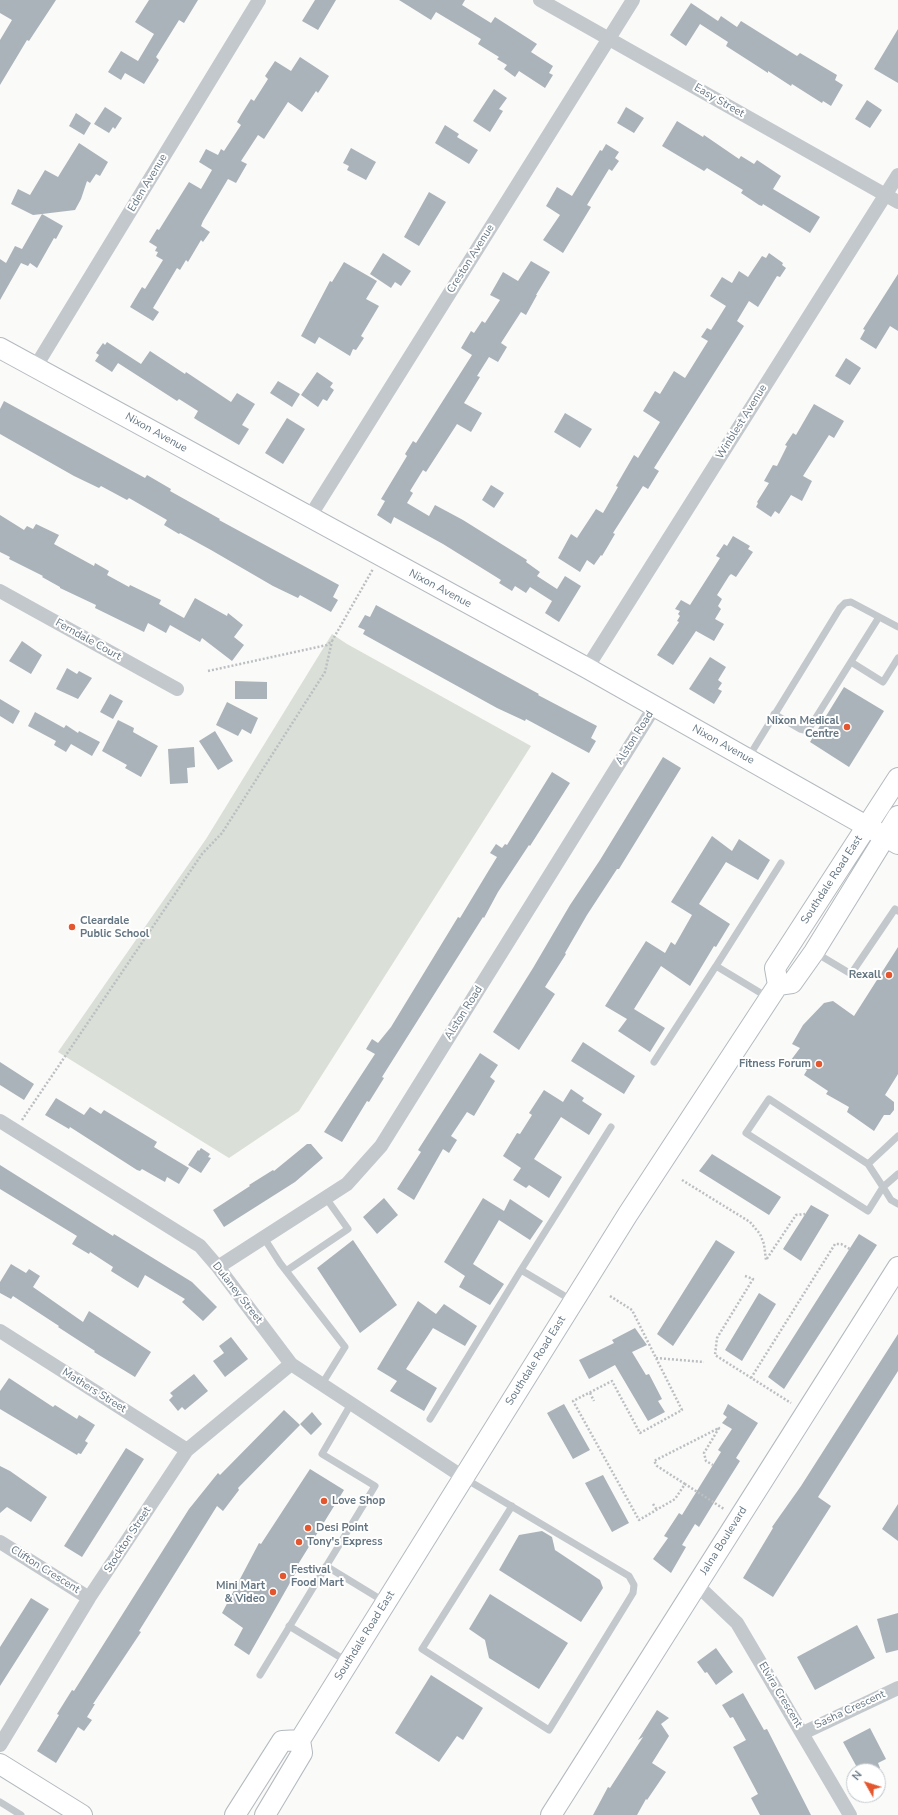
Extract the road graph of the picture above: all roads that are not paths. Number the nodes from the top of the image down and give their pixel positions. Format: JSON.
{"nodes":[{"id":1,"x":260,"y":0,"type":"edge"},
{"id":2,"x":540,"y":0,"type":"edge"},
{"id":3,"x":633,"y":0,"type":"edge"},
{"id":4,"x":609,"y":38,"type":"junction"},
{"id":5,"x":898,"y":176,"type":"edge"},
{"id":6,"x":886,"y":195,"type":"junction"},
{"id":7,"x":898,"y":202,"type":"edge"},
{"id":8,"x":0,"y":348,"type":"edge"},
{"id":9,"x":36,"y":366,"type":"junction"},
{"id":10,"x":309,"y":518,"type":"junction"},
{"id":11,"x":0,"y":591,"type":"edge"},
{"id":12,"x":879,"y":617,"type":"junction"},
{"id":13,"x":898,"y":628,"type":"edge"},
{"id":14,"x":898,"y":658,"type":"edge"},
{"id":15,"x":851,"y":662,"type":"junction"},
{"id":16,"x":586,"y":668,"type":"junction"},
{"id":17,"x":177,"y":689,"type":"dead end"},
{"id":18,"x":655,"y":706,"type":"junction"},
{"id":19,"x":774,"y":714,"type":"junction"},
{"id":20,"x":748,"y":759,"type":"junction"},
{"id":21,"x":898,"y":778,"type":"edge"},
{"id":22,"x":898,"y":816,"type":"edge"},
{"id":23,"x":882,"y":834,"type":"edge"},
{"id":24,"x":780,"y":863,"type":"dead end"},
{"id":25,"x":898,"y":910,"type":"edge"},
{"id":26,"x":814,"y":952,"type":"junction"},
{"id":27,"x":716,"y":966,"type":"junction"},
{"id":28,"x":773,"y":991,"type":"junction"},
{"id":29,"x":654,"y":1062,"type":"dead end"},
{"id":30,"x":0,"y":1121,"type":"edge"},
{"id":31,"x":611,"y":1127,"type":"dead end"},
{"id":32,"x":898,"y":1136,"type":"edge"},
{"id":33,"x":868,"y":1164,"type":"junction"},
{"id":34,"x":898,"y":1174,"type":"edge"},
{"id":35,"x":883,"y":1187,"type":"junction"},
{"id":36,"x":326,"y":1198,"type":"junction"},
{"id":37,"x":898,"y":1204,"type":"edge"},
{"id":38,"x":264,"y":1238,"type":"junction"},
{"id":39,"x":218,"y":1267,"type":"junction"},
{"id":40,"x":898,"y":1267,"type":"edge"},
{"id":41,"x":521,"y":1270,"type":"junction"},
{"id":42,"x":286,"y":1271,"type":"junction"},
{"id":43,"x":573,"y":1301,"type":"junction"},
{"id":44,"x":0,"y":1331,"type":"edge"},
{"id":45,"x":291,"y":1364,"type":"junction"},
{"id":46,"x":322,"y":1384,"type":"junction"},
{"id":47,"x":351,"y":1404,"type":"junction"},
{"id":48,"x":430,"y":1419,"type":"dead end"},
{"id":49,"x":187,"y":1450,"type":"junction"},
{"id":50,"x":463,"y":1477,"type":"junction"},
{"id":51,"x":512,"y":1506,"type":"junction"},
{"id":52,"x":0,"y":1542,"type":"edge"},
{"id":53,"x":326,"y":1566,"type":"junction"},
{"id":54,"x":696,"y":1584,"type":"junction"},
{"id":55,"x":90,"y":1598,"type":"junction"},
{"id":56,"x":386,"y":1602,"type":"junction"},
{"id":57,"x":289,"y":1626,"type":"junction"},
{"id":58,"x":348,"y":1662,"type":"junction"},
{"id":59,"x":260,"y":1675,"type":"dead end"},
{"id":60,"x":898,"y":1688,"type":"edge"},
{"id":61,"x":803,"y":1733,"type":"junction"},
{"id":62,"x":300,"y":1740,"type":"junction"},
{"id":63,"x":0,"y":1745,"type":"edge"},
{"id":64,"x":0,"y":1764,"type":"edge"},
{"id":65,"x":0,"y":1802,"type":"edge"},
{"id":66,"x":21,"y":1815,"type":"edge"},
{"id":67,"x":82,"y":1815,"type":"edge"},
{"id":68,"x":235,"y":1815,"type":"edge"},
{"id":69,"x":265,"y":1815,"type":"edge"},
{"id":70,"x":551,"y":1815,"type":"edge"},
{"id":71,"x":850,"y":1815,"type":"edge"}],
"edges":[{"from":1,"to":9,"type":"street","name":"Eden Avenue"},
{"from":2,"to":4,"type":"street","name":"Easy Street"},
{"from":3,"to":4,"type":"street","name":"Creston Avenue"},
{"from":4,"to":6,"type":"street","name":"Easy Street"},
{"from":4,"to":10,"type":"street","name":"Creston Avenue"},
{"from":5,"to":6,"type":"street","name":"Winblest Avenue"},
{"from":6,"to":7,"type":"street","name":"Easy Street"},
{"from":6,"to":16,"type":"street","name":"Winblest Avenue"},
{"from":8,"to":9,"type":"street","name":"Nixon Avenue"},
{"from":9,"to":10,"type":"street","name":"Nixon Avenue"},
{"from":10,"to":16,"type":"street","name":"Nixon Avenue"},
{"from":11,"to":17,"type":"street","name":"Ferndale Court"},
{"from":12,"to":13,"type":"lane"},
{"from":12,"to":15,"type":"lane"},
{"from":12,"to":19,"type":"lane"},
{"from":14,"to":15,"type":"lane"},
{"from":15,"to":19,"type":"lane"},
{"from":16,"to":18,"type":"street","name":"Nixon Avenue"},
{"from":18,"to":20,"type":"street","name":"Nixon Avenue"},
{"from":18,"to":36,"type":"street","name":"Alston Road"},
{"from":19,"to":20,"type":"lane"},
{"from":20,"to":23,"type":"street","name":"Nixon Avenue"},
{"from":21,"to":23,"type":"street","name":"Southdale Road East"},
{"from":22,"to":23,"type":"street","name":"Southdale Road East"},
{"from":23,"to":26,"type":"street","name":"Southdale Road East"},
{"from":23,"to":28,"type":"street","name":"Southdale Road East"},
{"from":24,"to":27,"type":"lane"},
{"from":25,"to":26,"type":"lane"},
{"from":26,"to":28,"type":"street","name":"Southdale Road East"},
{"from":27,"to":28,"type":"lane"},
{"from":27,"to":29,"type":"lane"},
{"from":28,"to":43,"type":"street","name":"Southdale Road East"},
{"from":30,"to":39,"type":"street","name":"Dulaney Street"},
{"from":31,"to":41,"type":"lane"},
{"from":32,"to":33,"type":"lane"},
{"from":33,"to":35,"type":"lane"},
{"from":33,"to":35,"type":"lane"},
{"from":34,"to":35,"type":"lane"},
{"from":35,"to":37,"type":"lane"},
{"from":36,"to":38,"type":"street","name":"Alston Road"},
{"from":36,"to":42,"type":"lane"},
{"from":38,"to":39,"type":"street","name":"Alston Road"},
{"from":38,"to":42,"type":"lane"},
{"from":39,"to":45,"type":"street","name":"Dulaney Street"},
{"from":40,"to":54,"type":"street","name":"Jalna Boulevard"},
{"from":41,"to":43,"type":"lane"},
{"from":41,"to":48,"type":"lane"},
{"from":42,"to":46,"type":"lane"},
{"from":43,"to":50,"type":"street","name":"Southdale Road East"},
{"from":44,"to":49,"type":"street","name":"Mathers Street"},
{"from":45,"to":46,"type":"street","name":"Dulaney Street"},
{"from":45,"to":49,"type":"street","name":"Stockton Street"},
{"from":46,"to":47,"type":"street","name":"Dulaney Street"},
{"from":47,"to":50,"type":"street","name":"Dulaney Street"},
{"from":47,"to":53,"type":"lane"},
{"from":49,"to":55,"type":"street","name":"Stockton Street"},
{"from":50,"to":51,"type":"lane"},
{"from":50,"to":56,"type":"street","name":"Southdale Road East"},
{"from":51,"to":51,"type":"lane"},
{"from":52,"to":55,"type":"street","name":"Clifton Crescent"},
{"from":53,"to":56,"type":"lane"},
{"from":53,"to":57,"type":"lane"},
{"from":54,"to":61,"type":"street","name":"Elvira Crescent"},
{"from":54,"to":70,"type":"street","name":"Jalna Boulevard"},
{"from":55,"to":63,"type":"street","name":"Stockton Street"},
{"from":56,"to":58,"type":"street","name":"Southdale Road East"},
{"from":57,"to":58,"type":"lane"},
{"from":57,"to":59,"type":"lane"},
{"from":58,"to":62,"type":"street","name":"Southdale Road East"},
{"from":60,"to":61,"type":"street","name":"Sasha Crescent"},
{"from":61,"to":71,"type":"street","name":"Elvira Crescent"},
{"from":62,"to":68,"type":"street"},
{"from":62,"to":69,"type":"street","name":"Southdale Road East"},
{"from":64,"to":67,"type":"street"},
{"from":65,"to":66,"type":"lane"}]}
